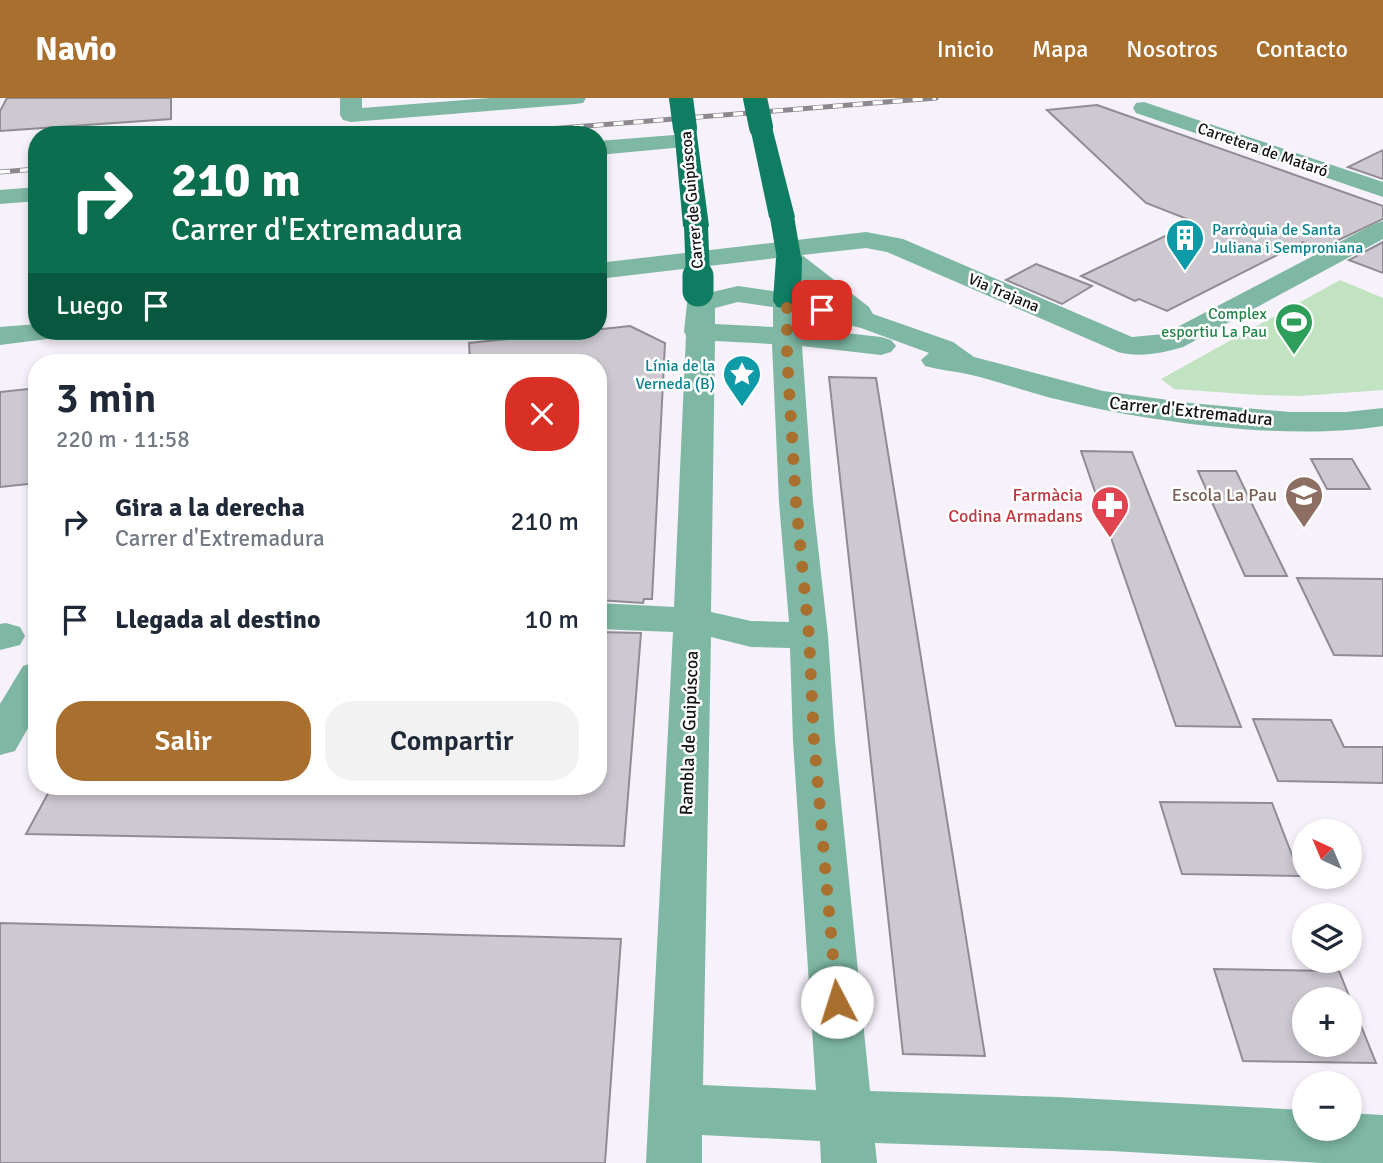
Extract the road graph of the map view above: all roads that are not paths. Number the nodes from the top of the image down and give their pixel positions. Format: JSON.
{"nodes":[{"id":1,"x":575,"y":98,"type":"edge"},
{"id":2,"x":681,"y":98,"type":"edge"},
{"id":3,"x":755,"y":98,"type":"edge"},
{"id":4,"x":351,"y":106,"type":"edge"},
{"id":5,"x":1144,"y":108,"type":"dead end"},
{"id":6,"x":686,"y":135,"type":"junction"},
{"id":7,"x":607,"y":147,"type":"edge"},
{"id":8,"x":1383,"y":190,"type":"edge"},
{"id":9,"x":28,"y":195,"type":"edge"},
{"id":10,"x":0,"y":197,"type":"edge"},
{"id":11,"x":1383,"y":229,"type":"edge"},
{"id":12,"x":795,"y":267,"type":"junction"},
{"id":13,"x":607,"y":270,"type":"edge"},
{"id":14,"x":699,"y":309,"type":"junction"},
{"id":15,"x":787,"y":318,"type":"junction"},
{"id":16,"x":871,"y":321,"type":"junction"},
{"id":17,"x":28,"y":333,"type":"edge"},
{"id":18,"x":0,"y":336,"type":"edge"},
{"id":19,"x":962,"y":362,"type":"junction"},
{"id":20,"x":1378,"y":427,"type":"edge"},
{"id":21,"x":607,"y":616,"type":"edge"},
{"id":22,"x":692,"y":620,"type":"junction"},
{"id":23,"x":809,"y":636,"type":"junction"},
{"id":24,"x":28,"y":692,"type":"edge"},
{"id":25,"x":0,"y":740,"type":"edge"},
{"id":26,"x":675,"y":1108,"type":"junction"},
{"id":27,"x":848,"y":1139,"type":"edge"},
{"id":28,"x":1383,"y":1141,"type":"edge"},
{"id":29,"x":674,"y":1163,"type":"edge"}],
"edges":[{"from":1,"to":4,"type":"street"},
{"from":2,"to":6,"type":"main road","name":"Carrer de Guipúscoa","bridge":true},
{"from":3,"to":12,"type":"main road","bridge":true},
{"from":5,"to":8,"type":"street","name":"Carretera de Mataró"},
{"from":6,"to":7,"type":"street"},
{"from":6,"to":14,"type":"main road","name":"Carrer de Guipúscoa","bridge":true},
{"from":9,"to":10,"type":"street"},
{"from":11,"to":13,"type":"street","name":"Via Trajana"},
{"from":12,"to":15,"type":"main road"},
{"from":12,"to":16,"type":"street","name":"Carrer d'Extremadura"},
{"from":14,"to":15,"type":"street"},
{"from":14,"to":15,"type":"street"},
{"from":14,"to":22,"type":"street","name":"Rambla de Guipúscoa"},
{"from":15,"to":16,"type":"street","name":"Carrer d'Extremadura"},
{"from":15,"to":19,"type":"street","name":"Carrer d'Extremadura"},
{"from":15,"to":23,"type":"street"},
{"from":16,"to":19,"type":"street","name":"Carrer d'Extremadura"},
{"from":17,"to":18,"type":"street"},
{"from":19,"to":20,"type":"street","name":"Carrer d'Extremadura"},
{"from":21,"to":22,"type":"street"},
{"from":22,"to":23,"type":"street"},
{"from":22,"to":26,"type":"street","name":"Rambla de Guipúscoa"},
{"from":23,"to":27,"type":"street"},
{"from":24,"to":25,"type":"street"},
{"from":26,"to":27,"type":"street"},
{"from":26,"to":29,"type":"street","name":"Rambla de Guipúscoa"},
{"from":27,"to":28,"type":"street"}]}
